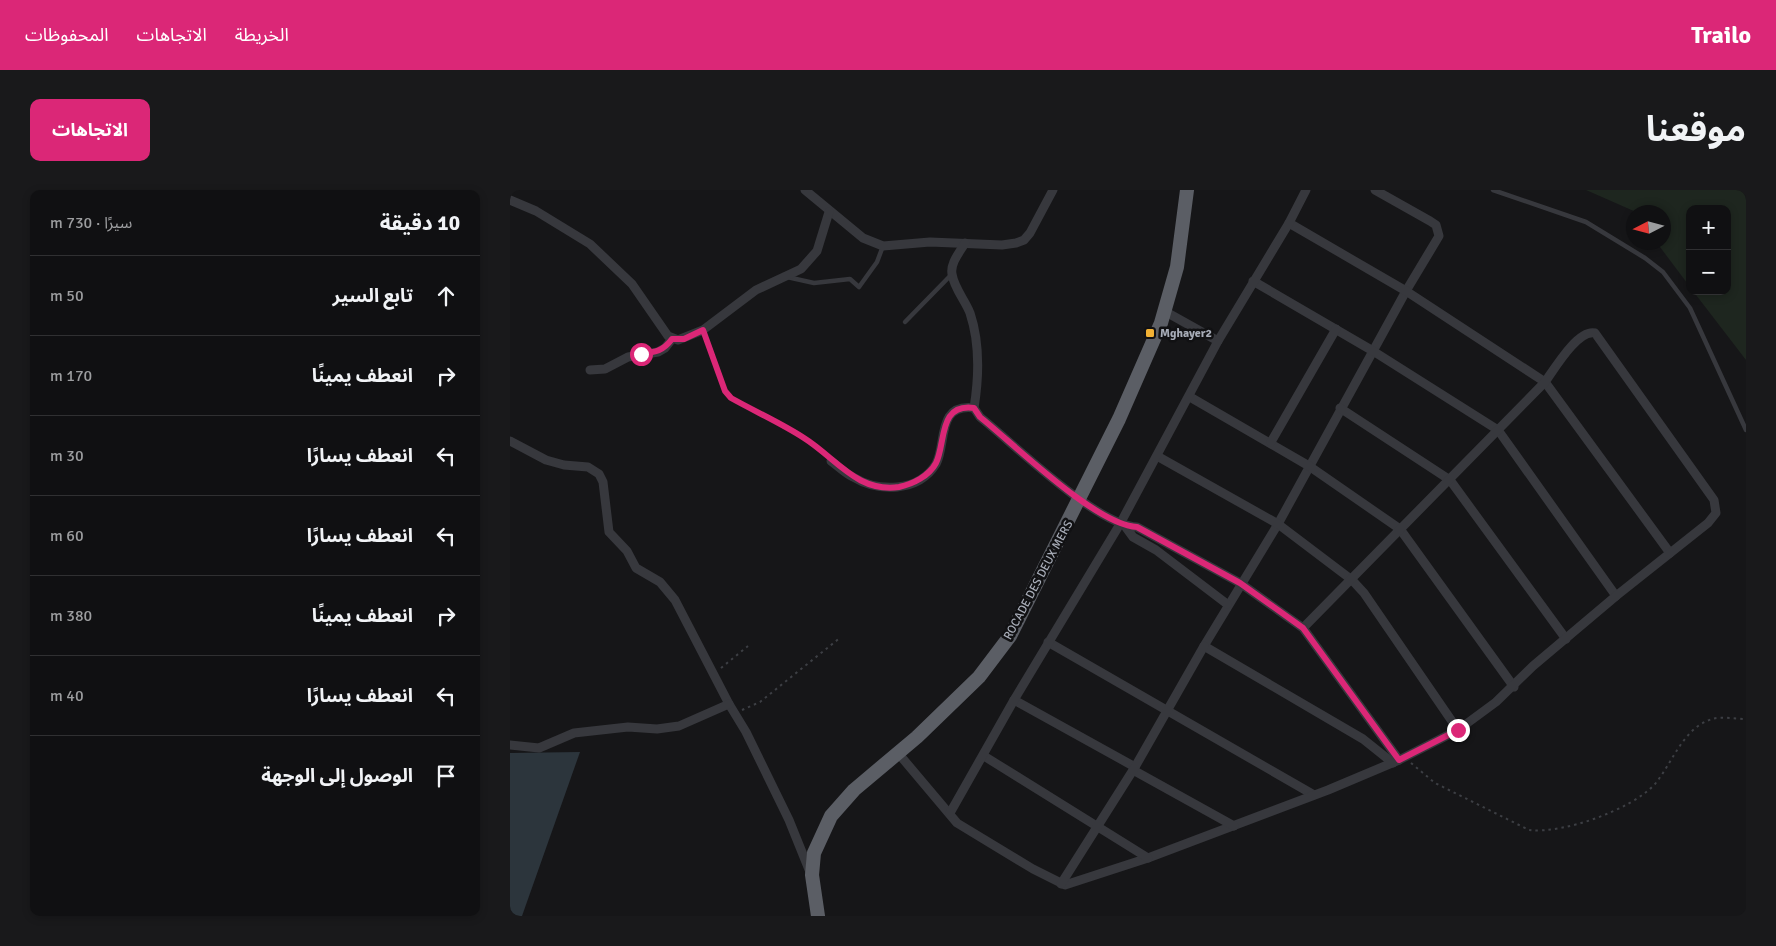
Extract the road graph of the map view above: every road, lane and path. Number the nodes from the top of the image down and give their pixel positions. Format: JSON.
{"nodes":[{"id":1,"x":805,"y":190,"type":"edge"},
{"id":2,"x":1053,"y":190,"type":"edge"},
{"id":3,"x":1187,"y":190,"type":"edge"},
{"id":4,"x":1306,"y":190,"type":"edge"},
{"id":5,"x":1375,"y":190,"type":"edge"},
{"id":6,"x":1493,"y":190,"type":"edge"},
{"id":7,"x":510,"y":200,"type":"edge"},
{"id":8,"x":829,"y":212,"type":"junction"},
{"id":9,"x":1289,"y":223,"type":"junction"},
{"id":10,"x":965,"y":243,"type":"junction"},
{"id":11,"x":882,"y":246,"type":"junction"},
{"id":12,"x":952,"y":274,"type":"junction"},
{"id":13,"x":786,"y":276,"type":"junction"},
{"id":14,"x":1253,"y":281,"type":"junction"},
{"id":15,"x":1406,"y":291,"type":"junction"},
{"id":16,"x":1166,"y":312,"type":"junction"},
{"id":17,"x":905,"y":322,"type":"dead end"},
{"id":18,"x":1336,"y":329,"type":"junction"},
{"id":19,"x":703,"y":330,"type":"junction"},
{"id":20,"x":672,"y":339,"type":"junction"},
{"id":21,"x":1218,"y":341,"type":"junction"},
{"id":22,"x":1374,"y":352,"type":"junction"},
{"id":23,"x":590,"y":370,"type":"dead end"},
{"id":24,"x":1545,"y":382,"type":"junction"},
{"id":25,"x":1190,"y":397,"type":"junction"},
{"id":26,"x":974,"y":408,"type":"junction"},
{"id":27,"x":1340,"y":408,"type":"junction"},
{"id":28,"x":1498,"y":430,"type":"junction"},
{"id":29,"x":1746,"y":430,"type":"edge"},
{"id":30,"x":510,"y":441,"type":"edge"},
{"id":31,"x":1270,"y":442,"type":"junction"},
{"id":32,"x":1157,"y":456,"type":"junction"},
{"id":33,"x":831,"y":461,"type":"joint"},
{"id":34,"x":1309,"y":466,"type":"junction"},
{"id":35,"x":1450,"y":480,"type":"junction"},
{"id":36,"x":1079,"y":500,"type":"junction"},
{"id":37,"x":1278,"y":524,"type":"junction"},
{"id":38,"x":1122,"y":525,"type":"junction"},
{"id":39,"x":1400,"y":529,"type":"junction"},
{"id":40,"x":1670,"y":553,"type":"junction"},
{"id":41,"x":1352,"y":580,"type":"junction"},
{"id":42,"x":1240,"y":583,"type":"junction"},
{"id":43,"x":1616,"y":596,"type":"junction"},
{"id":44,"x":1228,"y":604,"type":"junction"},
{"id":45,"x":1303,"y":628,"type":"junction"},
{"id":46,"x":841,"y":637,"type":"dead end"},
{"id":47,"x":1566,"y":639,"type":"junction"},
{"id":48,"x":1048,"y":642,"type":"junction"},
{"id":49,"x":748,"y":646,"type":"dead end"},
{"id":50,"x":1204,"y":646,"type":"junction"},
{"id":51,"x":713,"y":674,"type":"junction"},
{"id":52,"x":1514,"y":687,"type":"junction"},
{"id":53,"x":1014,"y":700,"type":"junction"},
{"id":54,"x":729,"y":704,"type":"junction"},
{"id":55,"x":1166,"y":708,"type":"junction"},
{"id":56,"x":736,"y":715,"type":"junction"},
{"id":57,"x":1746,"y":719,"type":"edge"},
{"id":58,"x":1458,"y":730,"type":"junction"},
{"id":59,"x":510,"y":745,"type":"edge"},
{"id":60,"x":898,"y":753,"type":"junction"},
{"id":61,"x":984,"y":756,"type":"junction"},
{"id":62,"x":1400,"y":760,"type":"junction"},
{"id":63,"x":1134,"y":768,"type":"junction"},
{"id":64,"x":1314,"y":795,"type":"junction"},
{"id":65,"x":950,"y":813,"type":"junction"},
{"id":66,"x":1097,"y":825,"type":"junction"},
{"id":67,"x":1234,"y":826,"type":"junction"},
{"id":68,"x":1148,"y":858,"type":"junction"},
{"id":69,"x":812,"y":875,"type":"junction"},
{"id":70,"x":1061,"y":884,"type":"junction"},
{"id":71,"x":818,"y":916,"type":"edge"}],
"edges":[{"from":1,"to":8,"type":"street"},
{"from":2,"to":10,"type":"street"},
{"from":3,"to":16,"type":"highway","name":"ROCADE DES DEUX MERS"},
{"from":4,"to":9,"type":"street"},
{"from":5,"to":15,"type":"street"},
{"from":6,"to":29,"type":"lane"},
{"from":7,"to":20,"type":"street"},
{"from":8,"to":11,"type":"street"},
{"from":8,"to":13,"type":"street"},
{"from":9,"to":14,"type":"street"},
{"from":9,"to":15,"type":"street"},
{"from":10,"to":11,"type":"street"},
{"from":10,"to":12,"type":"street"},
{"from":11,"to":13,"type":"lane"},
{"from":12,"to":17,"type":"lane"},
{"from":12,"to":26,"type":"street"},
{"from":13,"to":19,"type":"street"},
{"from":14,"to":18,"type":"street"},
{"from":14,"to":21,"type":"street"},
{"from":15,"to":22,"type":"street"},
{"from":15,"to":24,"type":"street"},
{"from":16,"to":21,"type":"street"},
{"from":16,"to":36,"type":"highway","name":"ROCADE DES DEUX MERS"},
{"from":18,"to":22,"type":"street"},
{"from":18,"to":31,"type":"street"},
{"from":19,"to":20,"type":"street"},
{"from":19,"to":33,"type":"path"},
{"from":20,"to":23,"type":"street"},
{"from":21,"to":25,"type":"street"},
{"from":22,"to":27,"type":"street"},
{"from":22,"to":28,"type":"street"},
{"from":24,"to":28,"type":"street"},
{"from":24,"to":40,"type":"street"},
{"from":24,"to":40,"type":"street"},
{"from":25,"to":31,"type":"street"},
{"from":25,"to":32,"type":"street"},
{"from":26,"to":33,"type":"street"},
{"from":26,"to":36,"type":"street"},
{"from":27,"to":34,"type":"street"},
{"from":27,"to":35,"type":"street"},
{"from":28,"to":35,"type":"street"},
{"from":28,"to":43,"type":"street"},
{"from":30,"to":51,"type":"street"},
{"from":31,"to":34,"type":"street"},
{"from":32,"to":37,"type":"street"},
{"from":32,"to":38,"type":"street"},
{"from":34,"to":37,"type":"street"},
{"from":34,"to":39,"type":"street"},
{"from":35,"to":39,"type":"street"},
{"from":35,"to":47,"type":"street"},
{"from":36,"to":38,"type":"street"},
{"from":36,"to":60,"type":"highway","name":"ROCADE DES DEUX MERS"},
{"from":37,"to":41,"type":"street"},
{"from":37,"to":42,"type":"street"},
{"from":38,"to":42,"type":"street"},
{"from":38,"to":44,"type":"street"},
{"from":38,"to":48,"type":"street"},
{"from":39,"to":41,"type":"street"},
{"from":39,"to":52,"type":"street"},
{"from":40,"to":43,"type":"street"},
{"from":41,"to":45,"type":"street"},
{"from":41,"to":58,"type":"street"},
{"from":42,"to":44,"type":"street"},
{"from":42,"to":45,"type":"street"},
{"from":43,"to":47,"type":"street"},
{"from":44,"to":50,"type":"street"},
{"from":45,"to":62,"type":"street"},
{"from":46,"to":56,"type":"path"},
{"from":47,"to":52,"type":"street"},
{"from":48,"to":53,"type":"street"},
{"from":48,"to":55,"type":"street"},
{"from":49,"to":51,"type":"path"},
{"from":50,"to":55,"type":"street"},
{"from":50,"to":62,"type":"street"},
{"from":51,"to":54,"type":"street"},
{"from":52,"to":58,"type":"street"},
{"from":53,"to":61,"type":"street"},
{"from":53,"to":63,"type":"street"},
{"from":54,"to":56,"type":"street"},
{"from":54,"to":59,"type":"street"},
{"from":55,"to":63,"type":"street"},
{"from":55,"to":64,"type":"street"},
{"from":56,"to":69,"type":"street"},
{"from":57,"to":62,"type":"path"},
{"from":58,"to":62,"type":"street"},
{"from":60,"to":65,"type":"street"},
{"from":60,"to":69,"type":"highway","name":"ROCADE DES DEUX MERS"},
{"from":61,"to":65,"type":"street"},
{"from":61,"to":66,"type":"street"},
{"from":62,"to":64,"type":"street"},
{"from":63,"to":66,"type":"street"},
{"from":63,"to":67,"type":"street"},
{"from":64,"to":67,"type":"street"},
{"from":65,"to":70,"type":"street"},
{"from":66,"to":68,"type":"street"},
{"from":66,"to":70,"type":"street"},
{"from":67,"to":68,"type":"street"},
{"from":68,"to":70,"type":"street"},
{"from":69,"to":71,"type":"highway","name":"ROCADE DES DEUX MERS"}]}
